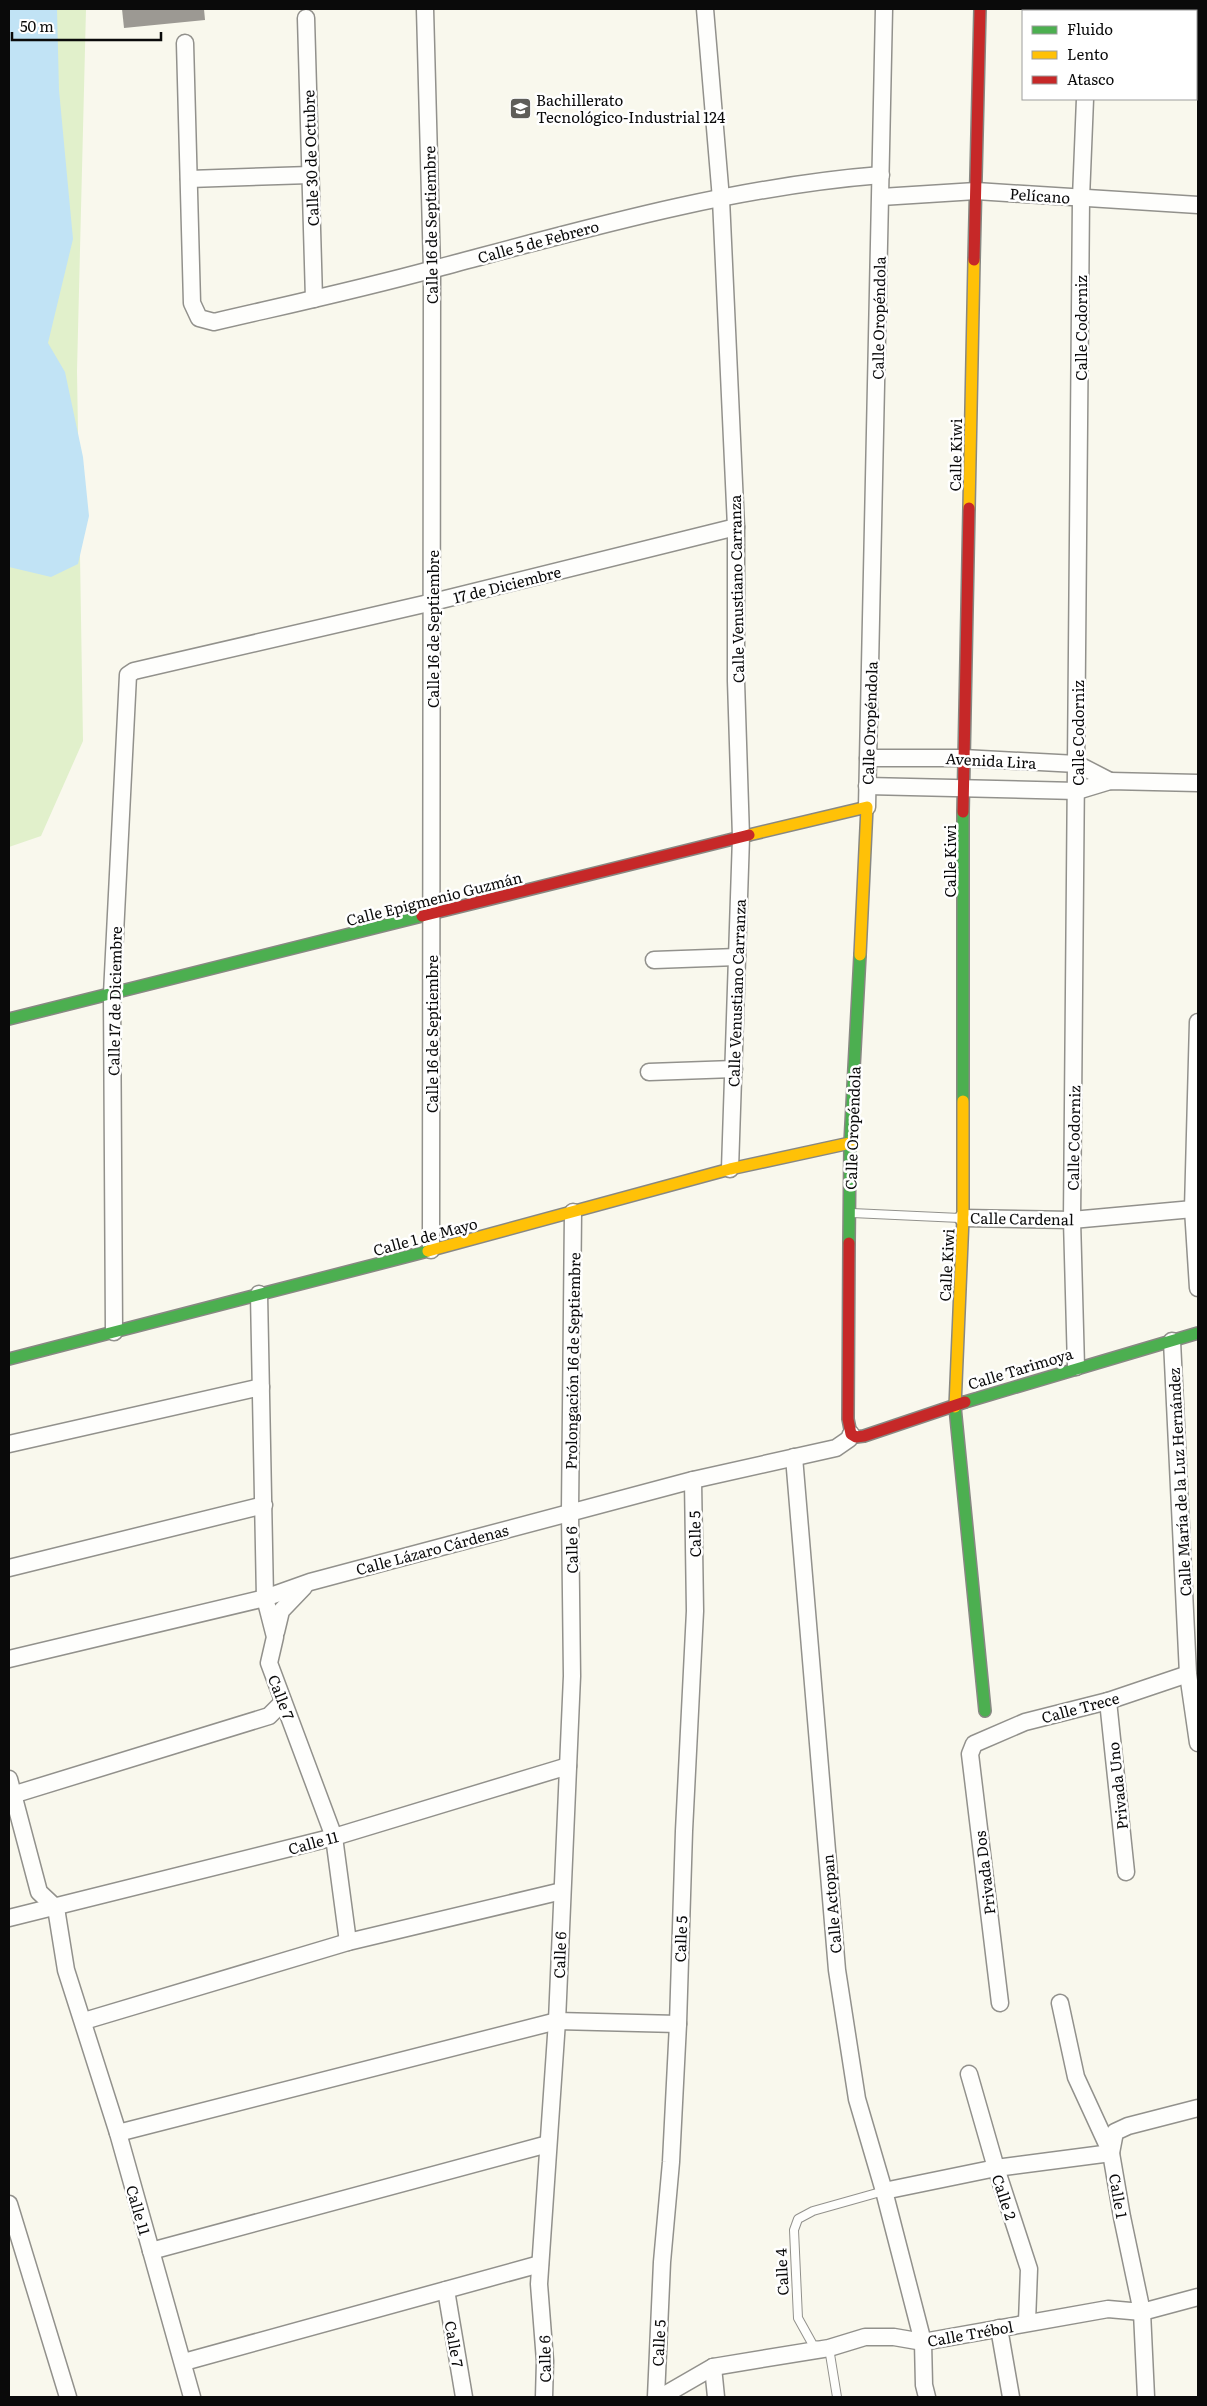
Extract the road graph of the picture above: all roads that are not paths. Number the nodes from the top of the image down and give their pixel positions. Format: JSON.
{"nodes":[{"id":1,"x":425,"y":9,"type":"edge"},
{"id":2,"x":705,"y":9,"type":"edge"},
{"id":3,"x":884,"y":9,"type":"edge"},
{"id":4,"x":980,"y":9,"type":"edge"},
{"id":5,"x":306,"y":18,"type":"dead end"},
{"id":6,"x":185,"y":43,"type":"dead end"},
{"id":7,"x":1085,"y":100,"type":"edge"},
{"id":8,"x":310,"y":175,"type":"junction"},
{"id":9,"x":881,"y":175,"type":"junction"},
{"id":10,"x":189,"y":179,"type":"junction"},
{"id":11,"x":976,"y":191,"type":"junction"},
{"id":12,"x":881,"y":197,"type":"junction"},
{"id":13,"x":721,"y":198,"type":"junction"},
{"id":14,"x":1081,"y":198,"type":"junction"},
{"id":15,"x":1198,"y":205,"type":"edge"},
{"id":16,"x":432,"y":270,"type":"junction"},
{"id":17,"x":314,"y":299,"type":"junction"},
{"id":18,"x":736,"y":527,"type":"junction"},
{"id":19,"x":433,"y":602,"type":"junction"},
{"id":20,"x":131,"y":672,"type":"joint"},
{"id":21,"x":868,"y":758,"type":"junction"},
{"id":22,"x":963,"y":758,"type":"junction"},
{"id":23,"x":1077,"y":764,"type":"junction"},
{"id":24,"x":1110,"y":781,"type":"junction"},
{"id":25,"x":1198,"y":783,"type":"edge"},
{"id":26,"x":867,"y":786,"type":"junction"},
{"id":27,"x":964,"y":790,"type":"junction"},
{"id":28,"x":1077,"y":791,"type":"junction"},
{"id":29,"x":867,"y":807,"type":"junction"},
{"id":30,"x":740,"y":837,"type":"junction"},
{"id":31,"x":431,"y":915,"type":"junction"},
{"id":32,"x":737,"y":957,"type":"junction"},
{"id":33,"x":654,"y":960,"type":"dead end"},
{"id":34,"x":112,"y":994,"type":"junction"},
{"id":35,"x":9,"y":1019,"type":"edge"},
{"id":36,"x":1198,"y":1022,"type":"edge"},
{"id":37,"x":734,"y":1069,"type":"junction"},
{"id":38,"x":649,"y":1072,"type":"dead end"},
{"id":39,"x":850,"y":1143,"type":"junction"},
{"id":40,"x":730,"y":1169,"type":"junction"},
{"id":41,"x":1193,"y":1209,"type":"junction"},
{"id":42,"x":573,"y":1212,"type":"junction"},
{"id":43,"x":850,"y":1212,"type":"junction"},
{"id":44,"x":963,"y":1218,"type":"junction"},
{"id":45,"x":1072,"y":1220,"type":"junction"},
{"id":46,"x":431,"y":1250,"type":"junction"},
{"id":47,"x":1198,"y":1288,"type":"edge"},
{"id":48,"x":259,"y":1294,"type":"junction"},
{"id":49,"x":114,"y":1332,"type":"junction"},
{"id":50,"x":1198,"y":1333,"type":"edge"},
{"id":51,"x":1172,"y":1341,"type":"junction"},
{"id":52,"x":9,"y":1359,"type":"edge"},
{"id":53,"x":1076,"y":1367,"type":"junction"},
{"id":54,"x":261,"y":1387,"type":"junction"},
{"id":55,"x":955,"y":1404,"type":"junction"},
{"id":56,"x":852,"y":1435,"type":"junction"},
{"id":57,"x":9,"y":1444,"type":"edge"},
{"id":58,"x":794,"y":1457,"type":"junction"},
{"id":59,"x":693,"y":1480,"type":"junction"},
{"id":60,"x":264,"y":1504,"type":"junction"},
{"id":61,"x":570,"y":1511,"type":"junction"},
{"id":62,"x":9,"y":1568,"type":"edge"},
{"id":63,"x":310,"y":1582,"type":"junction"},
{"id":64,"x":265,"y":1598,"type":"junction"},
{"id":65,"x":275,"y":1637,"type":"junction"},
{"id":66,"x":9,"y":1659,"type":"edge"},
{"id":67,"x":1188,"y":1674,"type":"junction"},
{"id":68,"x":1108,"y":1701,"type":"junction"},
{"id":69,"x":283,"y":1702,"type":"junction"},
{"id":70,"x":985,"y":1711,"type":"dead end"},
{"id":71,"x":1198,"y":1743,"type":"edge"},
{"id":72,"x":974,"y":1744,"type":"joint"},
{"id":73,"x":568,"y":1766,"type":"junction"},
{"id":74,"x":10,"y":1790,"type":"edge"},
{"id":75,"x":334,"y":1837,"type":"junction"},
{"id":76,"x":1126,"y":1872,"type":"dead end"},
{"id":77,"x":39,"y":1892,"type":"junction"},
{"id":78,"x":562,"y":1892,"type":"junction"},
{"id":79,"x":56,"y":1908,"type":"junction"},
{"id":80,"x":34,"y":1912,"type":"junction"},
{"id":81,"x":9,"y":1918,"type":"edge"},
{"id":82,"x":348,"y":1942,"type":"junction"},
{"id":83,"x":1000,"y":2003,"type":"dead end"},
{"id":84,"x":1060,"y":2003,"type":"dead end"},
{"id":85,"x":84,"y":2021,"type":"junction"},
{"id":86,"x":557,"y":2021,"type":"junction"},
{"id":87,"x":678,"y":2024,"type":"junction"},
{"id":88,"x":969,"y":2074,"type":"dead end"},
{"id":89,"x":1198,"y":2108,"type":"edge"},
{"id":90,"x":118,"y":2133,"type":"junction"},
{"id":91,"x":548,"y":2144,"type":"junction"},
{"id":92,"x":1111,"y":2153,"type":"junction"},
{"id":93,"x":996,"y":2168,"type":"junction"},
{"id":94,"x":884,"y":2191,"type":"junction"},
{"id":95,"x":9,"y":2204,"type":"edge"},
{"id":96,"x":151,"y":2252,"type":"junction"},
{"id":97,"x":540,"y":2264,"type":"junction"},
{"id":98,"x":446,"y":2290,"type":"junction"},
{"id":99,"x":1198,"y":2297,"type":"edge"},
{"id":100,"x":1142,"y":2312,"type":"junction"},
{"id":101,"x":1027,"y":2322,"type":"junction"},
{"id":102,"x":999,"y":2328,"type":"junction"},
{"id":103,"x":923,"y":2342,"type":"junction"},
{"id":104,"x":829,"y":2348,"type":"junction"},
{"id":105,"x":184,"y":2362,"type":"junction"},
{"id":106,"x":713,"y":2367,"type":"junction"},
{"id":107,"x":68,"y":2397,"type":"edge"},
{"id":108,"x":192,"y":2397,"type":"edge"},
{"id":109,"x":464,"y":2397,"type":"edge"},
{"id":110,"x":544,"y":2397,"type":"edge"},
{"id":111,"x":656,"y":2397,"type":"edge"},
{"id":112,"x":661,"y":2397,"type":"edge"},
{"id":113,"x":716,"y":2397,"type":"edge"},
{"id":114,"x":837,"y":2397,"type":"edge"},
{"id":115,"x":927,"y":2397,"type":"edge"},
{"id":116,"x":1011,"y":2397,"type":"edge"},
{"id":117,"x":1146,"y":2397,"type":"edge"}],
"edges":[{"from":1,"to":16,"type":"street","name":"Calle 16 de Septiembre"},
{"from":2,"to":13,"type":"street","name":"Calle Venustiano Carranza"},
{"from":3,"to":9,"type":"street","name":"Calle Oropéndola"},
{"from":4,"to":11,"type":"street","name":"Calle Kiwi"},
{"from":5,"to":8,"type":"street","name":"Calle 30 de Octubre"},
{"from":6,"to":10,"type":"street"},
{"from":7,"to":14,"type":"street","name":"Calle Codorniz"},
{"from":8,"to":10,"type":"street"},
{"from":8,"to":17,"type":"street","name":"Calle 30 de Octubre"},
{"from":9,"to":12,"type":"street","name":"Calle Oropéndola"},
{"from":9,"to":13,"type":"street","name":"Calle 5 de Febrero"},
{"from":10,"to":17,"type":"street","name":"Calle 5 de Febrero"},
{"from":11,"to":12,"type":"street","name":"Pelícano"},
{"from":11,"to":14,"type":"street","name":"Pelícano"},
{"from":11,"to":22,"type":"street","name":"Calle Kiwi"},
{"from":12,"to":21,"type":"street","name":"Calle Oropéndola"},
{"from":13,"to":16,"type":"street","name":"Calle 5 de Febrero"},
{"from":13,"to":18,"type":"street","name":"Calle Venustiano Carranza"},
{"from":14,"to":15,"type":"street","name":"Pelícano"},
{"from":14,"to":23,"type":"street","name":"Calle Codorniz"},
{"from":16,"to":17,"type":"street","name":"Calle 5 de Febrero"},
{"from":16,"to":19,"type":"street","name":"Calle 16 de Septiembre"},
{"from":18,"to":19,"type":"street","name":"17 de Diciembre"},
{"from":18,"to":30,"type":"street","name":"Calle Venustiano Carranza"},
{"from":19,"to":20,"type":"street","name":"17 de Diciembre"},
{"from":19,"to":31,"type":"street","name":"Calle 16 de Septiembre"},
{"from":20,"to":34,"type":"street","name":"Calle 17 de Diciembre"},
{"from":21,"to":22,"type":"street","name":"Avenida Lira"},
{"from":21,"to":26,"type":"street","name":"Calle Oropéndola"},
{"from":22,"to":23,"type":"street","name":"Avenida Lira"},
{"from":22,"to":27,"type":"street","name":"Calle Kiwi"},
{"from":23,"to":24,"type":"street","name":"Avenida Lira"},
{"from":23,"to":28,"type":"street","name":"Calle Codorniz"},
{"from":24,"to":25,"type":"street","name":"Avenida Lira"},
{"from":24,"to":28,"type":"street","name":"Avenida Lira"},
{"from":26,"to":27,"type":"street","name":"Avenida Lira"},
{"from":26,"to":29,"type":"street","name":"Calle Oropéndola"},
{"from":27,"to":28,"type":"street","name":"Avenida Lira"},
{"from":27,"to":44,"type":"street","name":"Calle Kiwi"},
{"from":28,"to":45,"type":"street","name":"Calle Codorniz"},
{"from":29,"to":30,"type":"street","name":"Calle Epigmenio Guzmán"},
{"from":29,"to":39,"type":"street","name":"Calle Oropéndola"},
{"from":30,"to":31,"type":"street","name":"Calle Epigmenio Guzmán"},
{"from":30,"to":32,"type":"street","name":"Calle Venustiano Carranza"},
{"from":31,"to":34,"type":"street","name":"Calle Epigmenio Guzmán"},
{"from":31,"to":46,"type":"street","name":"Calle 16 de Septiembre"},
{"from":32,"to":33,"type":"street"},
{"from":32,"to":37,"type":"street","name":"Calle Venustiano Carranza"},
{"from":34,"to":35,"type":"street","name":"Calle Epigmenio Guzmán"},
{"from":34,"to":49,"type":"street","name":"Calle 17 de Diciembre"},
{"from":36,"to":41,"type":"street"},
{"from":37,"to":38,"type":"street"},
{"from":37,"to":40,"type":"street","name":"Calle Venustiano Carranza"},
{"from":39,"to":40,"type":"street","name":"Calle 1 de Mayo"},
{"from":39,"to":43,"type":"street","name":"Calle Oropéndola"},
{"from":40,"to":42,"type":"street","name":"Calle 1 de Mayo"},
{"from":41,"to":45,"type":"street","name":"Calle Cardenal"},
{"from":41,"to":47,"type":"street"},
{"from":42,"to":46,"type":"street","name":"Calle 1 de Mayo"},
{"from":42,"to":61,"type":"street","name":"Prolongación 16 de Septiembre"},
{"from":43,"to":44,"type":"lane","name":"Calle Cardenal"},
{"from":43,"to":56,"type":"street","name":"Calle Oropéndola"},
{"from":44,"to":45,"type":"street","name":"Calle Cardenal"},
{"from":44,"to":55,"type":"street","name":"Calle Kiwi"},
{"from":45,"to":53,"type":"street","name":"Calle Codorniz"},
{"from":46,"to":48,"type":"street","name":"Calle 1 de Mayo"},
{"from":48,"to":49,"type":"street","name":"Calle 1 de Mayo"},
{"from":48,"to":54,"type":"street","name":"Calle 7"},
{"from":49,"to":52,"type":"street","name":"Calle 1 de Mayo"},
{"from":50,"to":51,"type":"street","name":"Calle Tarimoya"},
{"from":51,"to":53,"type":"street","name":"Calle Tarimoya"},
{"from":51,"to":67,"type":"street","name":"Calle María de la Luz Hernández"},
{"from":53,"to":55,"type":"street","name":"Calle Tarimoya"},
{"from":54,"to":57,"type":"street"},
{"from":54,"to":60,"type":"street","name":"Calle 7"},
{"from":55,"to":56,"type":"street","name":"Calle Tarimoya"},
{"from":55,"to":70,"type":"street","name":"Calle Kiwi"},
{"from":56,"to":58,"type":"street","name":"Calle Lázaro Cárdenas"},
{"from":58,"to":59,"type":"street","name":"Calle Lázaro Cárdenas"},
{"from":58,"to":94,"type":"street","name":"Calle Actopan"},
{"from":59,"to":61,"type":"street","name":"Calle Lázaro Cárdenas"},
{"from":59,"to":87,"type":"street","name":"Calle 5"},
{"from":60,"to":62,"type":"street"},
{"from":60,"to":64,"type":"street","name":"Calle 7"},
{"from":61,"to":63,"type":"street","name":"Calle Lázaro Cárdenas"},
{"from":61,"to":73,"type":"street","name":"Calle 6"},
{"from":63,"to":64,"type":"street","name":"Calle Lázaro Cárdenas"},
{"from":63,"to":65,"type":"street"},
{"from":64,"to":65,"type":"street","name":"Calle 7"},
{"from":64,"to":66,"type":"street","name":"Calle Lázaro Cárdenas"},
{"from":65,"to":69,"type":"street","name":"Calle 7"},
{"from":67,"to":68,"type":"street","name":"Calle Trece"},
{"from":67,"to":71,"type":"street","name":"Calle María de la Luz Hernández"},
{"from":68,"to":72,"type":"street","name":"Calle Trece"},
{"from":68,"to":76,"type":"street","name":"Privada Uno"},
{"from":69,"to":74,"type":"street"},
{"from":69,"to":75,"type":"street","name":"Calle 7"},
{"from":72,"to":83,"type":"street","name":"Privada Dos"},
{"from":73,"to":75,"type":"street","name":"Calle 11"},
{"from":73,"to":78,"type":"street","name":"Calle 6"},
{"from":74,"to":77,"type":"street"},
{"from":75,"to":79,"type":"street","name":"Calle 11"},
{"from":75,"to":82,"type":"street","name":"Calle 7"},
{"from":77,"to":79,"type":"street"},
{"from":77,"to":80,"type":"street"},
{"from":78,"to":82,"type":"street"},
{"from":78,"to":86,"type":"street","name":"Calle 6"},
{"from":79,"to":80,"type":"street","name":"Calle 11"},
{"from":79,"to":85,"type":"street","name":"Calle 11"},
{"from":80,"to":81,"type":"street","name":"Calle 11"},
{"from":82,"to":85,"type":"street"},
{"from":84,"to":92,"type":"street","name":"Calle 1"},
{"from":85,"to":90,"type":"street","name":"Calle 11"},
{"from":86,"to":87,"type":"street"},
{"from":86,"to":90,"type":"street"},
{"from":86,"to":91,"type":"street","name":"Calle 6"},
{"from":87,"to":111,"type":"street","name":"Calle 5"},
{"from":88,"to":93,"type":"street","name":"Calle 2"},
{"from":89,"to":92,"type":"street"},
{"from":90,"to":96,"type":"street","name":"Calle 11"},
{"from":91,"to":96,"type":"street"},
{"from":91,"to":97,"type":"street","name":"Calle 6"},
{"from":92,"to":93,"type":"street"},
{"from":92,"to":100,"type":"street","name":"Calle 1"},
{"from":93,"to":94,"type":"street"},
{"from":93,"to":101,"type":"street","name":"Calle 2"},
{"from":94,"to":103,"type":"street","name":"Calle Actopan"},
{"from":94,"to":104,"type":"lane","name":"Calle 4"},
{"from":95,"to":107,"type":"street"},
{"from":96,"to":105,"type":"street","name":"Calle 11"},
{"from":97,"to":98,"type":"street"},
{"from":97,"to":110,"type":"street","name":"Calle 6"},
{"from":98,"to":105,"type":"street"},
{"from":98,"to":109,"type":"street","name":"Calle 7"},
{"from":99,"to":100,"type":"street","name":"Calle Trébol"},
{"from":100,"to":101,"type":"street","name":"Calle Trébol"},
{"from":100,"to":117,"type":"street","name":"Calle 1"},
{"from":101,"to":102,"type":"street","name":"Calle Trébol"},
{"from":102,"to":103,"type":"street","name":"Calle Trébol"},
{"from":102,"to":116,"type":"street"},
{"from":103,"to":104,"type":"street","name":"Calle Trébol"},
{"from":103,"to":115,"type":"street","name":"Calle Actopan"},
{"from":104,"to":106,"type":"street","name":"Calle Trébol"},
{"from":104,"to":114,"type":"lane"},
{"from":105,"to":108,"type":"street","name":"Calle 11"},
{"from":106,"to":112,"type":"street","name":"Calle Trébol"},
{"from":106,"to":113,"type":"street"}]}
